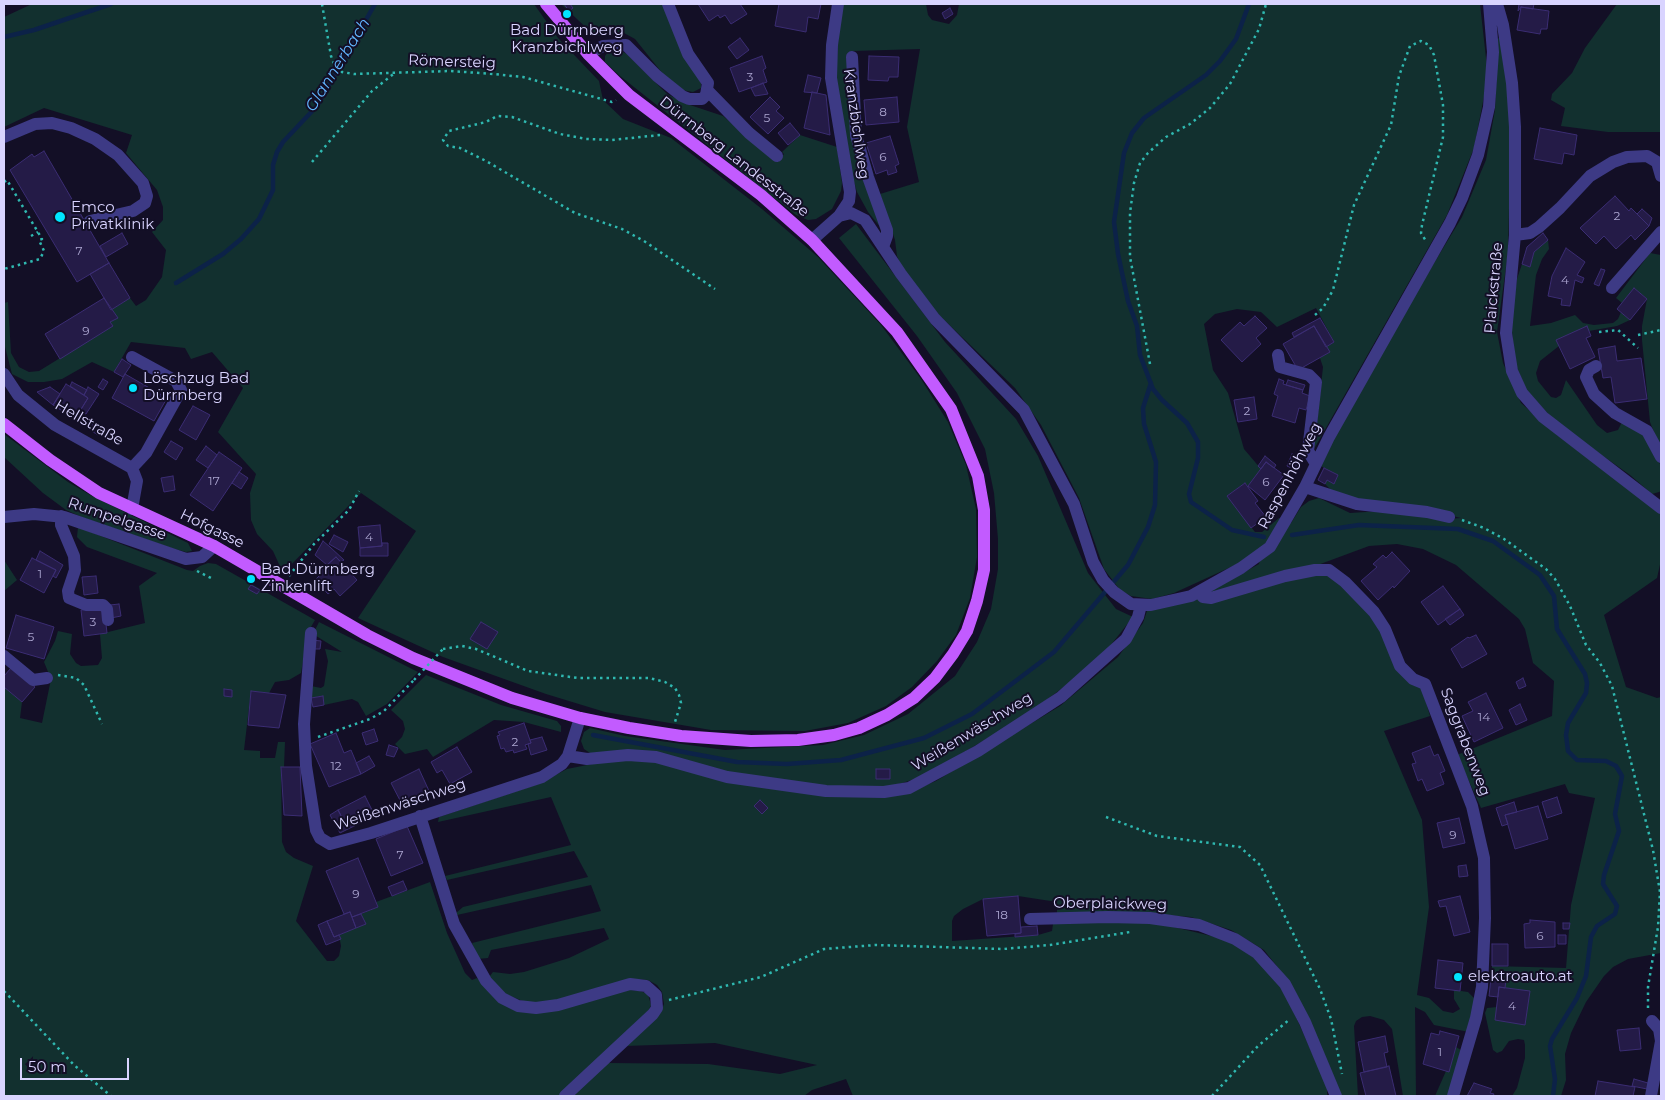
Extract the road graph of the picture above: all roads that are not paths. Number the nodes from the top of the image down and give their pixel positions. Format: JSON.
{"nodes":[{"id":1,"x":546,"y":4,"type":"edge"},
{"id":2,"x":668,"y":4,"type":"edge"},
{"id":3,"x":838,"y":4,"type":"edge"},
{"id":4,"x":1489,"y":4,"type":"edge"},
{"id":5,"x":1497,"y":4,"type":"edge"},
{"id":6,"x":1498,"y":32,"type":"junction"},
{"id":7,"x":588,"y":54,"type":"junction"},
{"id":8,"x":852,"y":57,"type":"dead end"},
{"id":9,"x":708,"y":92,"type":"junction"},
{"id":10,"x":4,"y":137,"type":"edge"},
{"id":11,"x":777,"y":156,"type":"dead end"},
{"id":12,"x":1661,"y":176,"type":"edge"},
{"id":13,"x":849,"y":186,"type":"junction"},
{"id":14,"x":839,"y":216,"type":"junction"},
{"id":15,"x":865,"y":220,"type":"junction"},
{"id":16,"x":90,"y":221,"type":"dead end"},
{"id":17,"x":1661,"y":232,"type":"edge"},
{"id":18,"x":1515,"y":235,"type":"junction"},
{"id":19,"x":812,"y":240,"type":"junction"},
{"id":20,"x":883,"y":247,"type":"junction"},
{"id":21,"x":1612,"y":288,"type":"dead end"},
{"id":22,"x":1278,"y":355,"type":"dead end"},
{"id":23,"x":132,"y":356,"type":"dead end"},
{"id":24,"x":1596,"y":366,"type":"dead end"},
{"id":25,"x":4,"y":374,"type":"edge"},
{"id":26,"x":4,"y":424,"type":"edge"},
{"id":27,"x":1661,"y":457,"type":"edge"},
{"id":28,"x":1316,"y":464,"type":"junction"},
{"id":29,"x":132,"y":468,"type":"junction"},
{"id":30,"x":1305,"y":487,"type":"junction"},
{"id":31,"x":1661,"y":508,"type":"edge"},
{"id":32,"x":132,"y":509,"type":"junction"},
{"id":33,"x":61,"y":516,"type":"junction"},
{"id":34,"x":4,"y":517,"type":"edge"},
{"id":35,"x":1448,"y":517,"type":"road end"},
{"id":36,"x":214,"y":546,"type":"junction"},
{"id":37,"x":1199,"y":592,"type":"junction"},
{"id":38,"x":1141,"y":605,"type":"junction"},
{"id":39,"x":108,"y":620,"type":"dead end"},
{"id":40,"x":310,"y":633,"type":"dead end"},
{"id":41,"x":4,"y":656,"type":"edge"},
{"id":42,"x":47,"y":678,"type":"road end"},
{"id":43,"x":580,"y":718,"type":"junction"},
{"id":44,"x":568,"y":756,"type":"junction"},
{"id":45,"x":420,"y":816,"type":"junction"},
{"id":46,"x":1030,"y":919,"type":"dead end"},
{"id":47,"x":1652,"y":1021,"type":"road end"},
{"id":48,"x":565,"y":1096,"type":"edge"},
{"id":49,"x":1336,"y":1096,"type":"edge"},
{"id":50,"x":1452,"y":1096,"type":"edge"},
{"id":51,"x":1651,"y":1096,"type":"edge"}],
"edges":[{"from":1,"to":7,"type":"main road","name":"Dürrnberg Landesstraße"},
{"from":2,"to":9,"type":"street"},
{"from":3,"to":13,"type":"street","name":"Kranzbichlweg"},
{"from":4,"to":6,"type":"street","name":"Raspenhöhweg"},
{"from":5,"to":6,"type":"street","name":"Plaickstraße"},
{"from":6,"to":18,"type":"street","name":"Plaickstraße"},
{"from":6,"to":28,"type":"street","name":"Raspenhöhweg"},
{"from":7,"to":9,"type":"street"},
{"from":7,"to":19,"type":"main road","name":"Dürrnberg Landesstraße"},
{"from":8,"to":20,"type":"street"},
{"from":9,"to":11,"type":"street"},
{"from":10,"to":16,"type":"street"},
{"from":12,"to":18,"type":"street"},
{"from":13,"to":14,"type":"street","name":"Kranzbichlweg"},
{"from":13,"to":15,"type":"street","name":"Raspenhöhweg"},
{"from":14,"to":15,"type":"street"},
{"from":14,"to":19,"type":"street"},
{"from":15,"to":20,"type":"street","name":"Raspenhöhweg"},
{"from":17,"to":21,"type":"street"},
{"from":18,"to":31,"type":"street","name":"Plaickstraße"},
{"from":19,"to":43,"type":"main road","name":"Dürrnberg Landesstraße"},
{"from":20,"to":38,"type":"street","name":"Raspenhöhweg"},
{"from":22,"to":28,"type":"street"},
{"from":23,"to":29,"type":"street"},
{"from":24,"to":27,"type":"street"},
{"from":25,"to":29,"type":"street","name":"Hellstraße"},
{"from":26,"to":32,"type":"main road","name":"Hofgasse"},
{"from":28,"to":30,"type":"street","name":"Raspenhöhweg"},
{"from":29,"to":32,"type":"street"},
{"from":30,"to":35,"type":"street"},
{"from":30,"to":37,"type":"street","name":"Raspenhöhweg"},
{"from":32,"to":36,"type":"main road","name":"Hofgasse"},
{"from":33,"to":34,"type":"street","name":"Rumpelgasse"},
{"from":33,"to":36,"type":"street","name":"Rumpelgasse"},
{"from":33,"to":39,"type":"street"},
{"from":36,"to":43,"type":"main road","name":"Hofgasse"},
{"from":37,"to":38,"type":"street","name":"Raspenhöhweg"},
{"from":37,"to":50,"type":"street","name":"Saggrabenweg"},
{"from":38,"to":44,"type":"street","name":"Weißenwäschweg"},
{"from":40,"to":45,"type":"street","name":"Weißenwäschweg"},
{"from":41,"to":42,"type":"street"},
{"from":43,"to":44,"type":"street"},
{"from":44,"to":45,"type":"street","name":"Weißenwäschweg"},
{"from":45,"to":48,"type":"street"},
{"from":46,"to":49,"type":"street","name":"Oberplaickweg"},
{"from":47,"to":51,"type":"street"}]}
